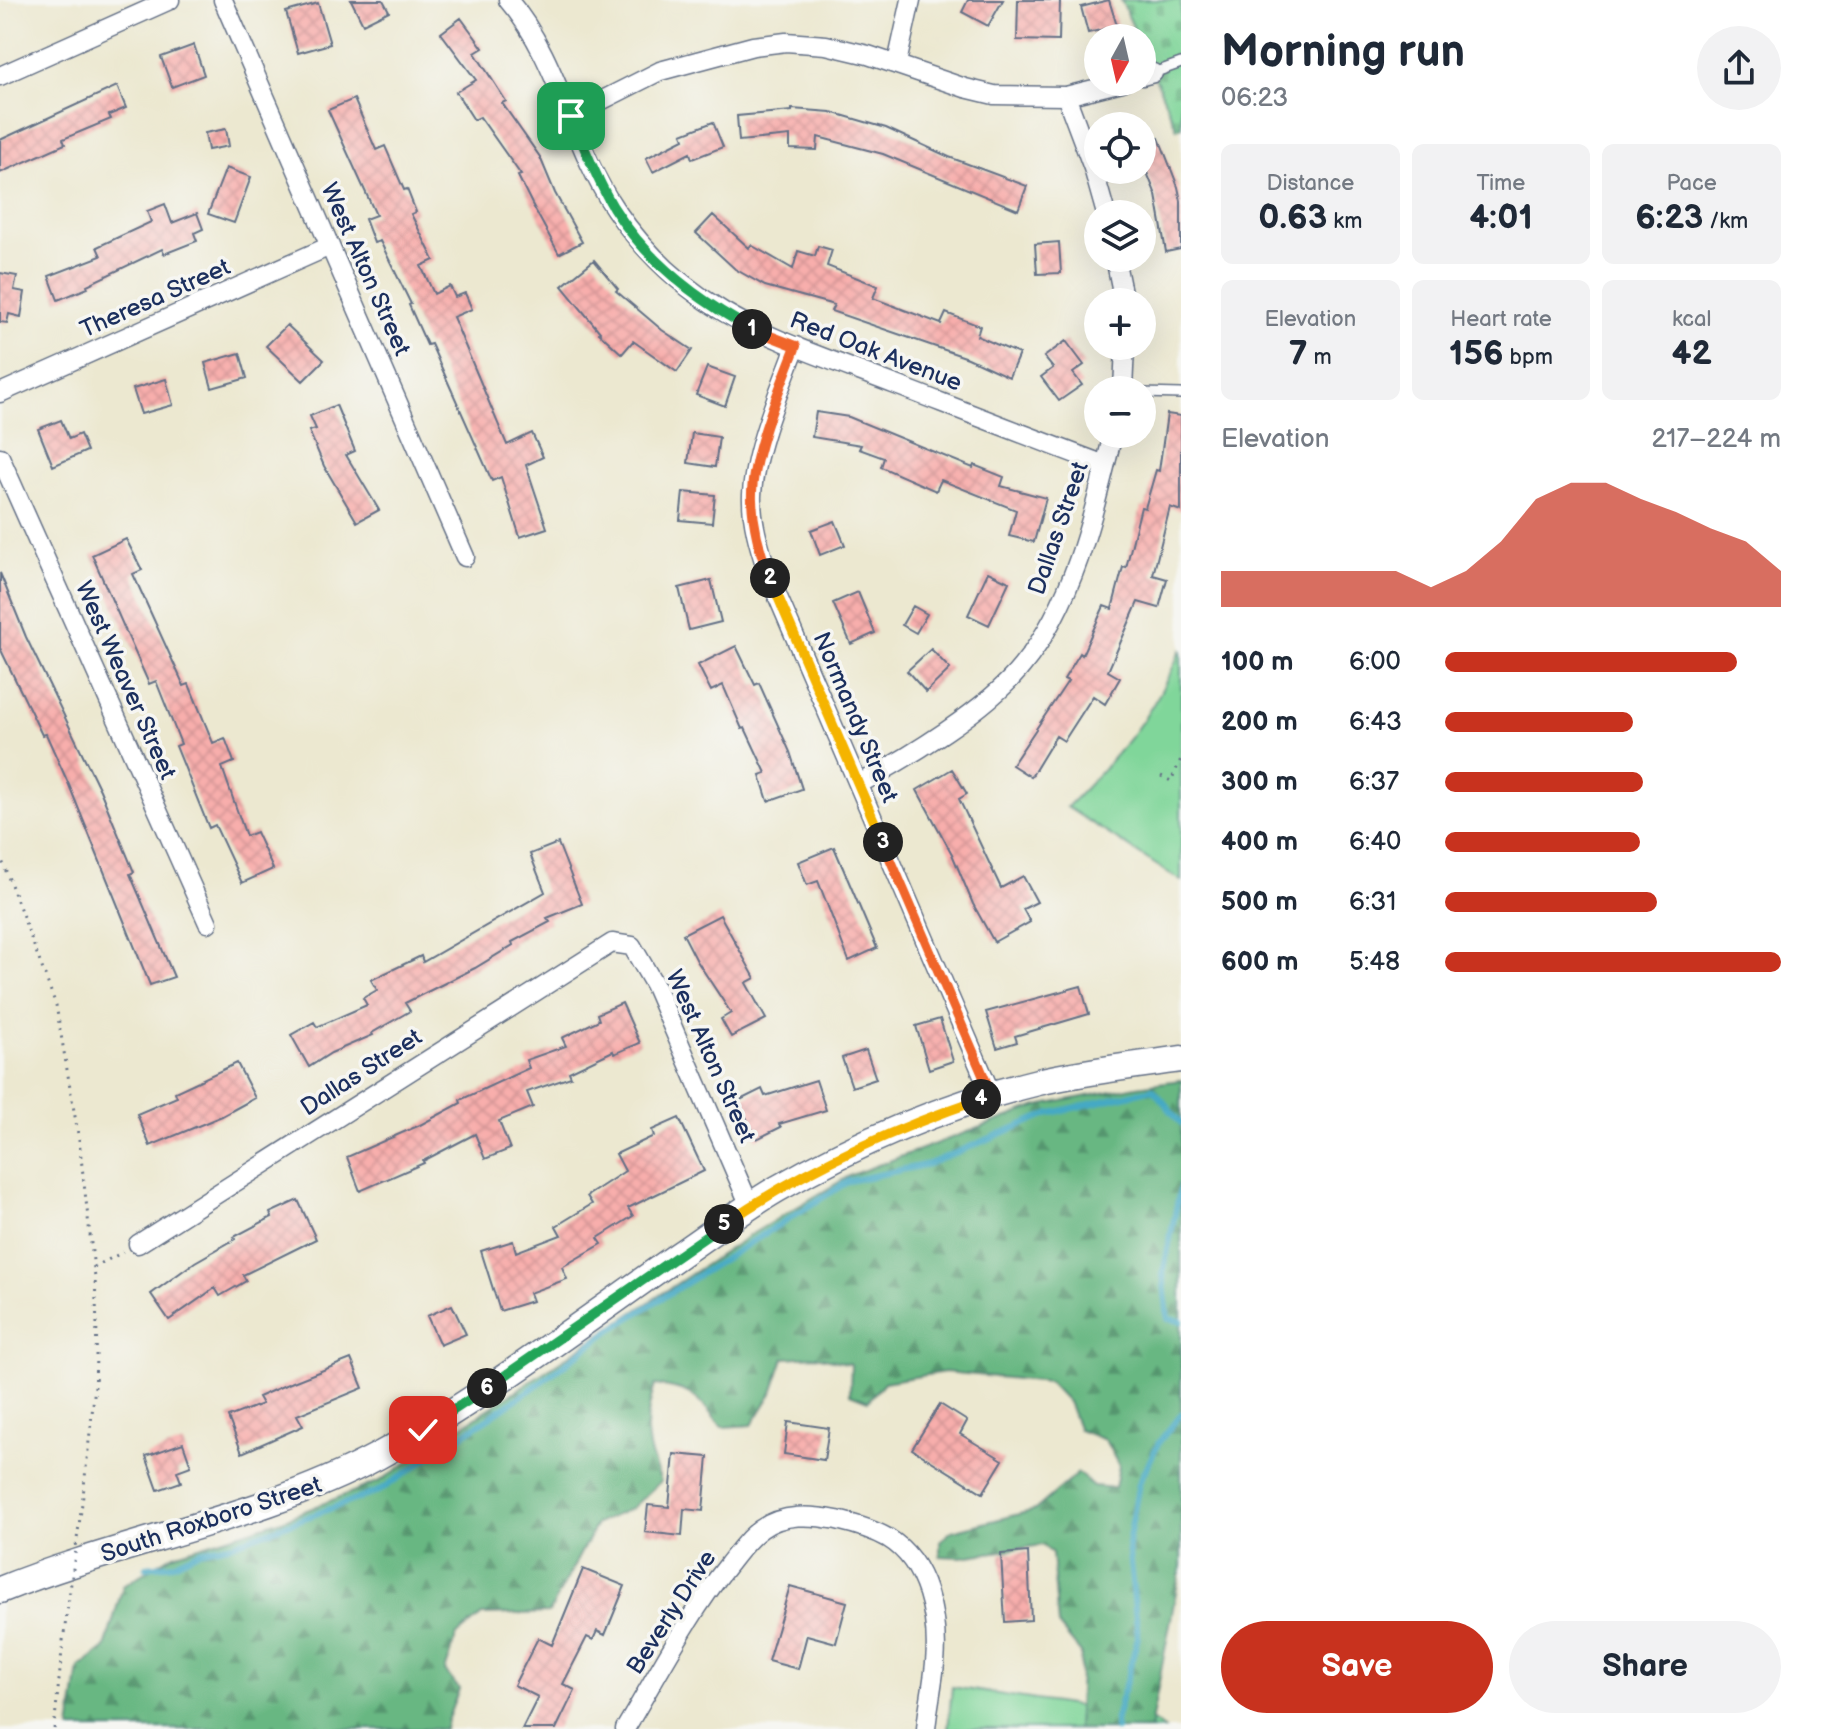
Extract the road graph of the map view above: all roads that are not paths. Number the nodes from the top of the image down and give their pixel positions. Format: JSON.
{"nodes":[{"id":1,"x":170,"y":0,"type":"edge"},
{"id":2,"x":223,"y":0,"type":"edge"},
{"id":3,"x":508,"y":0,"type":"edge"},
{"id":4,"x":911,"y":0,"type":"edge"},
{"id":5,"x":897,"y":63,"type":"junction"},
{"id":6,"x":1181,"y":63,"type":"edge"},
{"id":7,"x":1156,"y":72,"type":"edge"},
{"id":8,"x":0,"y":76,"type":"edge"},
{"id":9,"x":1084,"y":92,"type":"edge"},
{"id":10,"x":1066,"y":96,"type":"junction"},
{"id":11,"x":571,"y":116,"type":"junction"},
{"id":12,"x":1102,"y":200,"type":"edge"},
{"id":13,"x":330,"y":246,"type":"junction"},
{"id":14,"x":796,"y":346,"type":"junction"},
{"id":15,"x":0,"y":393,"type":"edge"},
{"id":16,"x":1156,"y":393,"type":"edge"},
{"id":17,"x":1181,"y":394,"type":"edge"},
{"id":18,"x":1109,"y":448,"type":"edge"},
{"id":19,"x":0,"y":457,"type":"edge"},
{"id":20,"x":1105,"y":465,"type":"junction"},
{"id":21,"x":465,"y":557,"type":"dead end"},
{"id":22,"x":859,"y":784,"type":"junction"},
{"id":23,"x":208,"y":923,"type":"dead end"},
{"id":24,"x":612,"y":943,"type":"joint"},
{"id":25,"x":1181,"y":1059,"type":"edge"},
{"id":26,"x":992,"y":1096,"type":"junction"},
{"id":27,"x":750,"y":1206,"type":"junction"},
{"id":28,"x":138,"y":1244,"type":"road end"},
{"id":29,"x":0,"y":1590,"type":"edge"},
{"id":30,"x":625,"y":1729,"type":"edge"},
{"id":31,"x":926,"y":1729,"type":"edge"}],
"edges":[{"from":1,"to":8,"type":"street"},
{"from":2,"to":13,"type":"street","name":"West Alton Street"},
{"from":3,"to":11,"type":"street","name":"Red Oak Avenue"},
{"from":4,"to":5,"type":"street"},
{"from":5,"to":10,"type":"street"},
{"from":5,"to":11,"type":"street"},
{"from":6,"to":7,"type":"lane"},
{"from":9,"to":10,"type":"street"},
{"from":10,"to":12,"type":"street"},
{"from":11,"to":14,"type":"street","name":"Red Oak Avenue"},
{"from":13,"to":15,"type":"street","name":"Theresa Street"},
{"from":13,"to":21,"type":"street","name":"West Alton Street"},
{"from":14,"to":20,"type":"street","name":"Red Oak Avenue"},
{"from":14,"to":22,"type":"street","name":"Normandy Street"},
{"from":16,"to":17,"type":"lane"},
{"from":18,"to":20,"type":"street","name":"Dallas Street"},
{"from":19,"to":23,"type":"street","name":"West Weaver Street"},
{"from":20,"to":22,"type":"street","name":"Dallas Street"},
{"from":22,"to":26,"type":"street","name":"Normandy Street"},
{"from":24,"to":27,"type":"street","name":"West Alton Street"},
{"from":24,"to":28,"type":"street","name":"Dallas Street"},
{"from":25,"to":26,"type":"street","name":"South Roxboro Street"},
{"from":26,"to":27,"type":"street","name":"South Roxboro Street"},
{"from":27,"to":29,"type":"street","name":"South Roxboro Street"},
{"from":30,"to":31,"type":"street","name":"Beverly Drive"}]}
